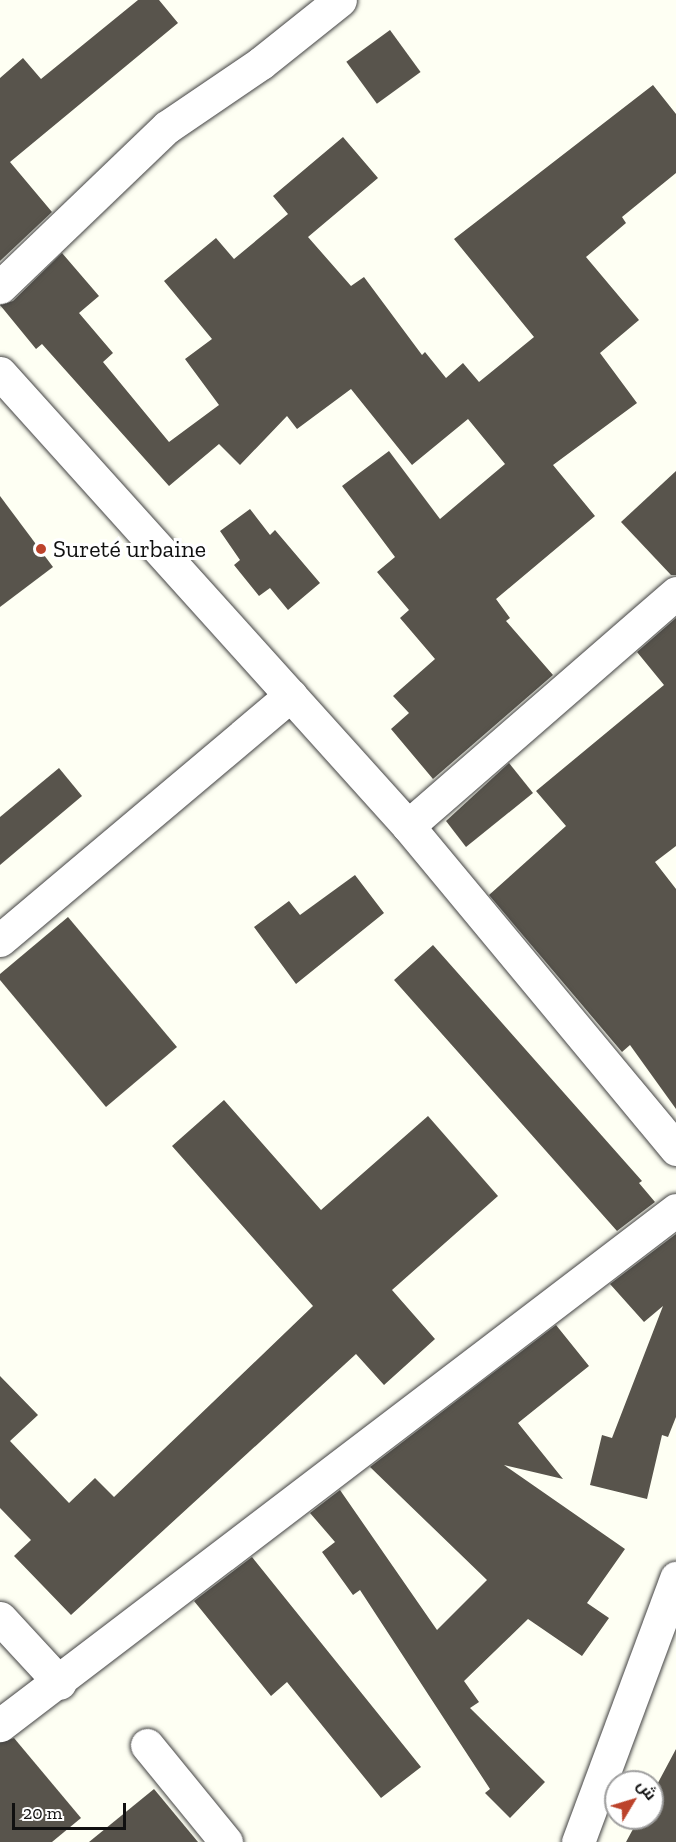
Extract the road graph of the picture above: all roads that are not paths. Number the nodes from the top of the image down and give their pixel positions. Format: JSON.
{"nodes":[{"id":1,"x":340,"y":0,"type":"edge"},
{"id":2,"x":0,"y":287,"type":"edge"},
{"id":3,"x":0,"y":373,"type":"edge"},
{"id":4,"x":676,"y":593,"type":"edge"},
{"id":5,"x":291,"y":695,"type":"junction"},
{"id":6,"x":408,"y":826,"type":"junction"},
{"id":7,"x":0,"y":940,"type":"edge"},
{"id":8,"x":676,"y":1149,"type":"edge"},
{"id":9,"x":676,"y":1210,"type":"edge"},
{"id":10,"x":676,"y":1578,"type":"edge"},
{"id":11,"x":0,"y":1618,"type":"edge"},
{"id":12,"x":60,"y":1683,"type":"junction"},
{"id":13,"x":0,"y":1725,"type":"edge"},
{"id":14,"x":147,"y":1745,"type":"dead end"},
{"id":15,"x":226,"y":1842,"type":"edge"},
{"id":16,"x":578,"y":1842,"type":"edge"}],
"edges":[{"from":1,"to":2,"type":"street"},
{"from":3,"to":5,"type":"street"},
{"from":4,"to":6,"type":"street"},
{"from":5,"to":6,"type":"street"},
{"from":5,"to":7,"type":"street"},
{"from":6,"to":8,"type":"street"},
{"from":9,"to":12,"type":"street"},
{"from":10,"to":16,"type":"street"},
{"from":11,"to":12,"type":"street"},
{"from":12,"to":13,"type":"street"},
{"from":14,"to":15,"type":"street"}]}
